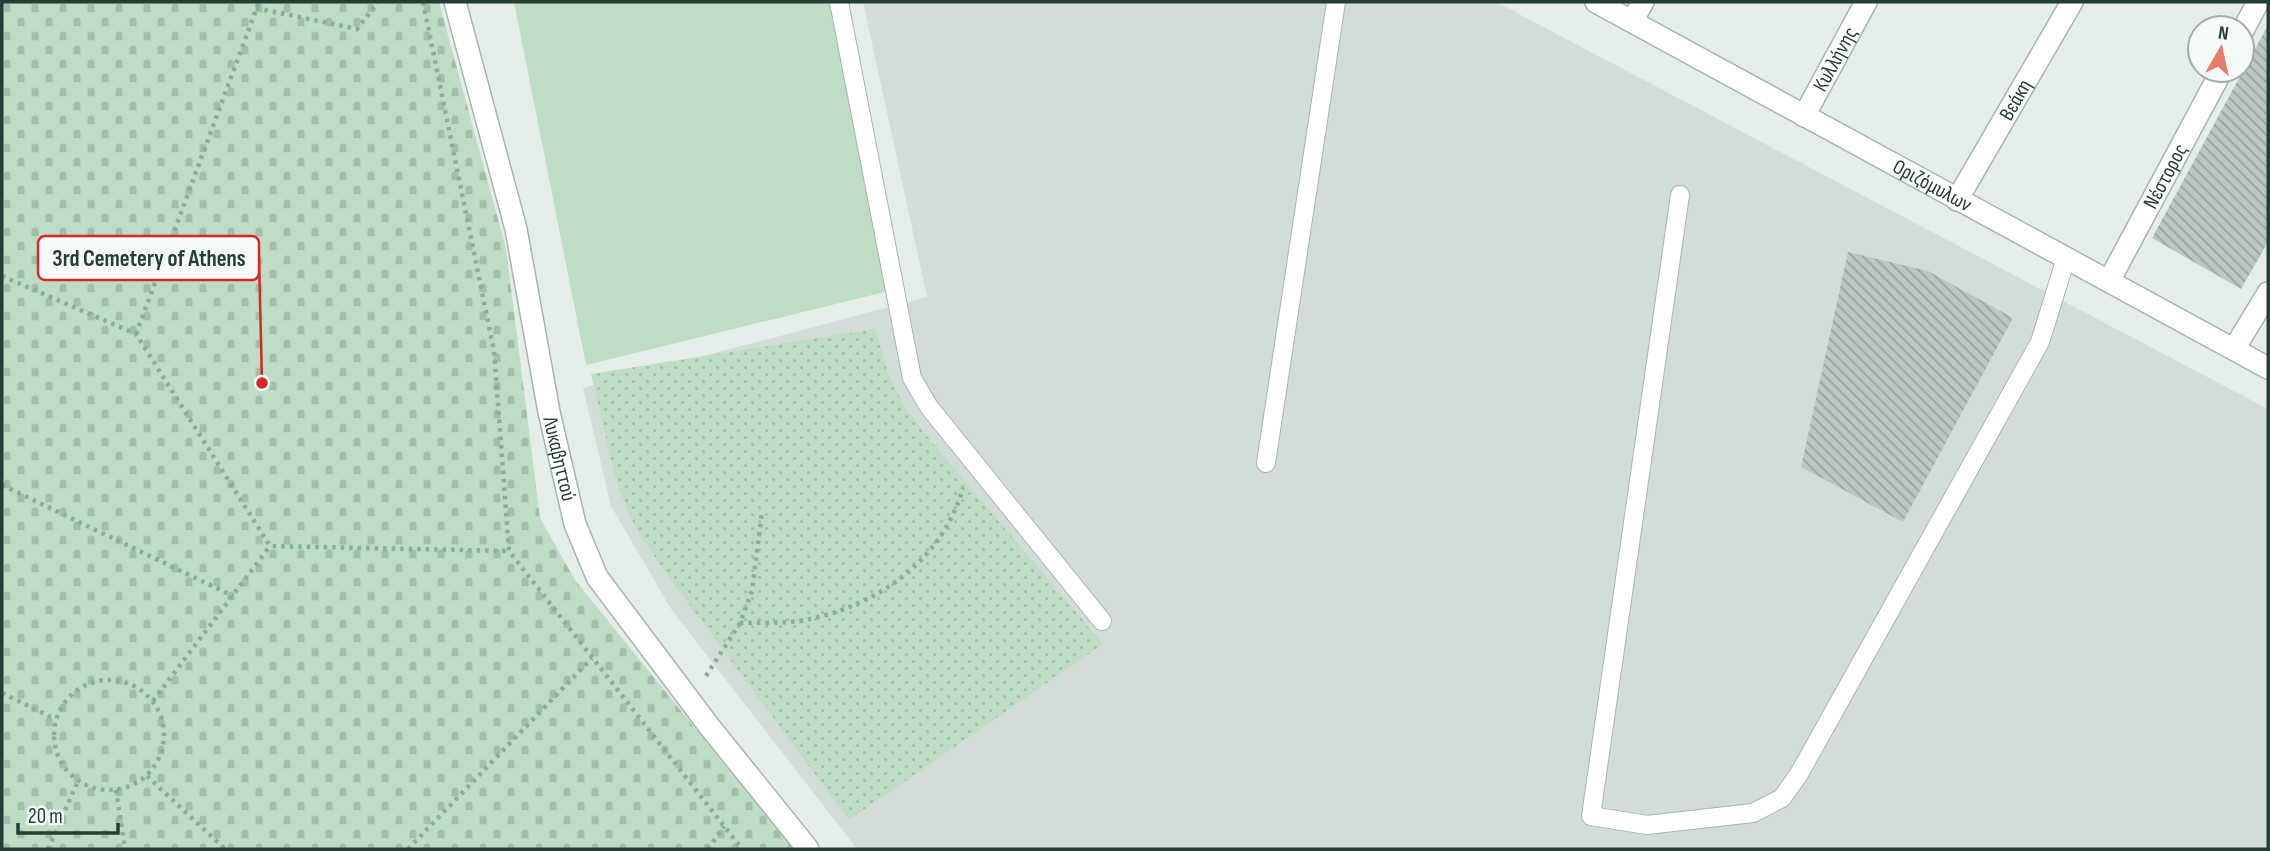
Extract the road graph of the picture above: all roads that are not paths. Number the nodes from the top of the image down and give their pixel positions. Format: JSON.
{"nodes":[{"id":1,"x":455,"y":2,"type":"edge"},
{"id":2,"x":839,"y":2,"type":"edge"},
{"id":3,"x":1336,"y":2,"type":"edge"},
{"id":4,"x":1596,"y":2,"type":"edge"},
{"id":5,"x":1643,"y":2,"type":"edge"},
{"id":6,"x":1866,"y":2,"type":"edge"},
{"id":7,"x":2071,"y":2,"type":"edge"},
{"id":8,"x":1632,"y":21,"type":"junction"},
{"id":9,"x":2215,"y":84,"type":"edge"},
{"id":10,"x":1804,"y":116,"type":"junction"},
{"id":11,"x":1681,"y":195,"type":"dead end"},
{"id":12,"x":1957,"y":200,"type":"junction"},
{"id":13,"x":2066,"y":258,"type":"junction"},
{"id":14,"x":2109,"y":281,"type":"junction"},
{"id":15,"x":2268,"y":293,"type":"edge"},
{"id":16,"x":2234,"y":349,"type":"junction"},
{"id":17,"x":2268,"y":368,"type":"edge"},
{"id":18,"x":1266,"y":463,"type":"dead end"},
{"id":19,"x":1102,"y":621,"type":"dead end"},
{"id":20,"x":808,"y":849,"type":"edge"}],
"edges":[{"from":1,"to":20,"type":"street","name":"Λυκαβηττού"},
{"from":2,"to":19,"type":"lane"},
{"from":3,"to":18,"type":"lane"},
{"from":4,"to":8,"type":"street","name":"Οριζόμυλων"},
{"from":5,"to":8,"type":"street"},
{"from":6,"to":10,"type":"street","name":"Κυλλήνης"},
{"from":7,"to":12,"type":"street","name":"Βεάκη"},
{"from":8,"to":10,"type":"street","name":"Οριζόμυλων"},
{"from":9,"to":14,"type":"street","name":"Νέστορος"},
{"from":10,"to":12,"type":"street","name":"Οριζόμυλων"},
{"from":11,"to":13,"type":"lane"},
{"from":12,"to":13,"type":"street","name":"Οριζόμυλων"},
{"from":13,"to":14,"type":"street","name":"Οριζόμυλων"},
{"from":14,"to":16,"type":"street","name":"Οριζόμυλων"},
{"from":15,"to":16,"type":"street"},
{"from":16,"to":17,"type":"street","name":"Οριζόμυλων"}]}
